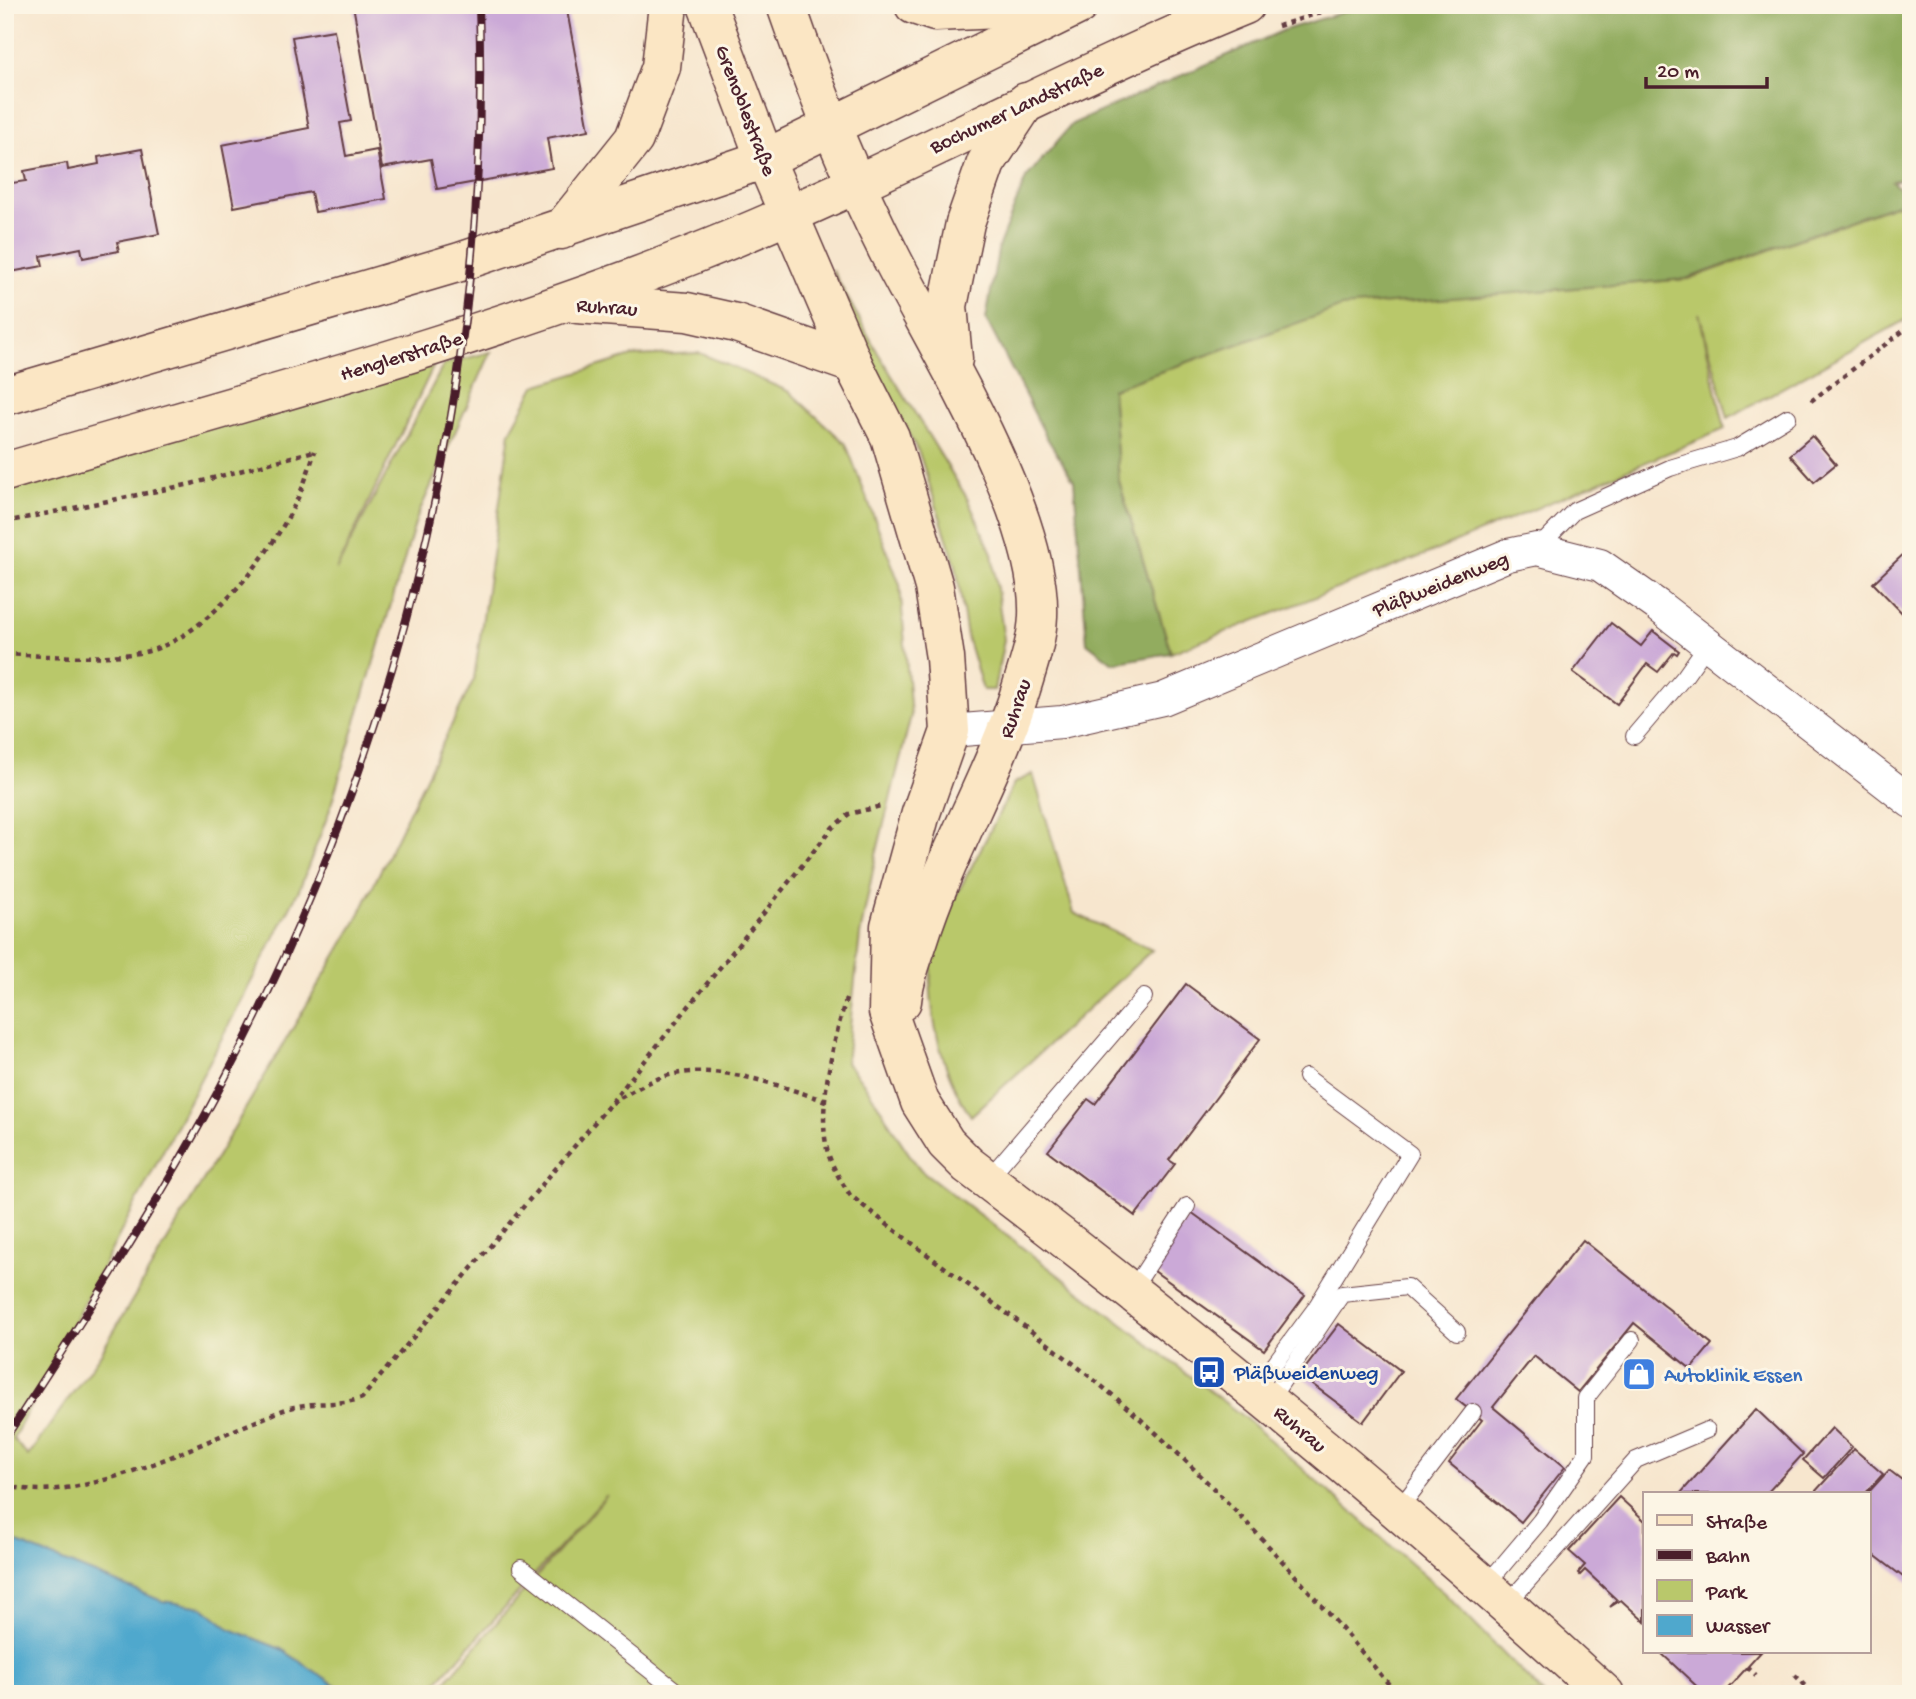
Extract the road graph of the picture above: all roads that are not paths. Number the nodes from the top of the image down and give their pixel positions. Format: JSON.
{"nodes":[{"id":1,"x":668,"y":5,"type":"edge"},
{"id":2,"x":707,"y":5,"type":"edge"},
{"id":3,"x":786,"y":5,"type":"edge"},
{"id":4,"x":914,"y":5,"type":"edge"},
{"id":5,"x":1078,"y":5,"type":"edge"},
{"id":6,"x":1258,"y":18,"type":"edge"},
{"id":7,"x":1026,"y":102,"type":"junction"},
{"id":8,"x":831,"y":128,"type":"junction"},
{"id":9,"x":765,"y":159,"type":"junction"},
{"id":10,"x":855,"y":182,"type":"junction"},
{"id":11,"x":789,"y":215,"type":"junction"},
{"id":12,"x":561,"y":230,"type":"junction"},
{"id":13,"x":562,"y":303,"type":"junction"},
{"id":14,"x":853,"y":364,"type":"junction"},
{"id":15,"x":955,"y":375,"type":"junction"},
{"id":16,"x":5,"y":396,"type":"edge"},
{"id":17,"x":1788,"y":418,"type":"road end"},
{"id":18,"x":5,"y":472,"type":"edge"},
{"id":19,"x":1537,"y":549,"type":"junction"},
{"id":20,"x":1707,"y":645,"type":"junction"},
{"id":21,"x":1009,"y":729,"type":"junction"},
{"id":22,"x":950,"y":731,"type":"junction"},
{"id":23,"x":1634,"y":736,"type":"dead end"},
{"id":24,"x":1911,"y":802,"type":"edge"},
{"id":25,"x":1144,"y":997,"type":"dead end"},
{"id":26,"x":897,"y":1038,"type":"junction"},
{"id":27,"x":1307,"y":1077,"type":"dead end"},
{"id":28,"x":987,"y":1180,"type":"junction"},
{"id":29,"x":1187,"y":1206,"type":"dead end"},
{"id":30,"x":1131,"y":1292,"type":"junction"},
{"id":31,"x":1457,"y":1332,"type":"dead end"},
{"id":32,"x":1632,"y":1339,"type":"dead end"},
{"id":33,"x":1262,"y":1396,"type":"junction"},
{"id":34,"x":1472,"y":1412,"type":"dead end"},
{"id":35,"x":1707,"y":1430,"type":"dead end"},
{"id":36,"x":1399,"y":1510,"type":"junction"},
{"id":37,"x":522,"y":1568,"type":"dead end"},
{"id":38,"x":1497,"y":1595,"type":"junction"},
{"id":39,"x":680,"y":1694,"type":"edge"},
{"id":40,"x":1605,"y":1694,"type":"edge"}],
"edges":[{"from":1,"to":12,"type":"main road"},
{"from":2,"to":9,"type":"main road","name":"Grenoblestraße"},
{"from":3,"to":8,"type":"main road"},
{"from":4,"to":5,"type":"main road"},
{"from":5,"to":8,"type":"main road"},
{"from":6,"to":7,"type":"main road","name":"Bochumer Landstraße"},
{"from":7,"to":10,"type":"main road","name":"Bochumer Landstraße"},
{"from":7,"to":15,"type":"main road","name":"Ruhrau"},
{"from":8,"to":9,"type":"main road"},
{"from":8,"to":10,"type":"main road"},
{"from":9,"to":11,"type":"main road","name":"Grenoblestraße"},
{"from":9,"to":12,"type":"main road"},
{"from":10,"to":11,"type":"main road","name":"Bochumer Landstraße"},
{"from":10,"to":15,"type":"main road","name":"Ruhrau"},
{"from":11,"to":13,"type":"main road","name":"Henglerstraße"},
{"from":11,"to":14,"type":"main road","name":"Ruhrau"},
{"from":12,"to":16,"type":"main road"},
{"from":13,"to":14,"type":"main road","name":"Ruhrau"},
{"from":13,"to":18,"type":"main road","name":"Henglerstraße"},
{"from":14,"to":22,"type":"main road","name":"Ruhrau"},
{"from":15,"to":21,"type":"main road","name":"Ruhrau"},
{"from":17,"to":19,"type":"lane"},
{"from":19,"to":20,"type":"street","name":"Pläßweidenweg"},
{"from":19,"to":21,"type":"street","name":"Pläßweidenweg"},
{"from":20,"to":23,"type":"lane"},
{"from":20,"to":24,"type":"street","name":"Pläßweidenweg"},
{"from":21,"to":22,"type":"street","name":"Pläßweidenweg"},
{"from":21,"to":26,"type":"main road","name":"Ruhrau"},
{"from":22,"to":26,"type":"main road","name":"Ruhrau"},
{"from":25,"to":28,"type":"lane"},
{"from":26,"to":28,"type":"main road","name":"Ruhrau"},
{"from":27,"to":33,"type":"lane"},
{"from":28,"to":30,"type":"main road","name":"Ruhrau"},
{"from":29,"to":30,"type":"lane"},
{"from":30,"to":33,"type":"main road","name":"Ruhrau"},
{"from":31,"to":33,"type":"lane"},
{"from":32,"to":38,"type":"lane"},
{"from":33,"to":36,"type":"main road","name":"Ruhrau"},
{"from":34,"to":36,"type":"lane"},
{"from":35,"to":38,"type":"lane"},
{"from":36,"to":38,"type":"main road","name":"Ruhrau"},
{"from":37,"to":39,"type":"lane"},
{"from":38,"to":40,"type":"main road","name":"Ruhrau"}]}
